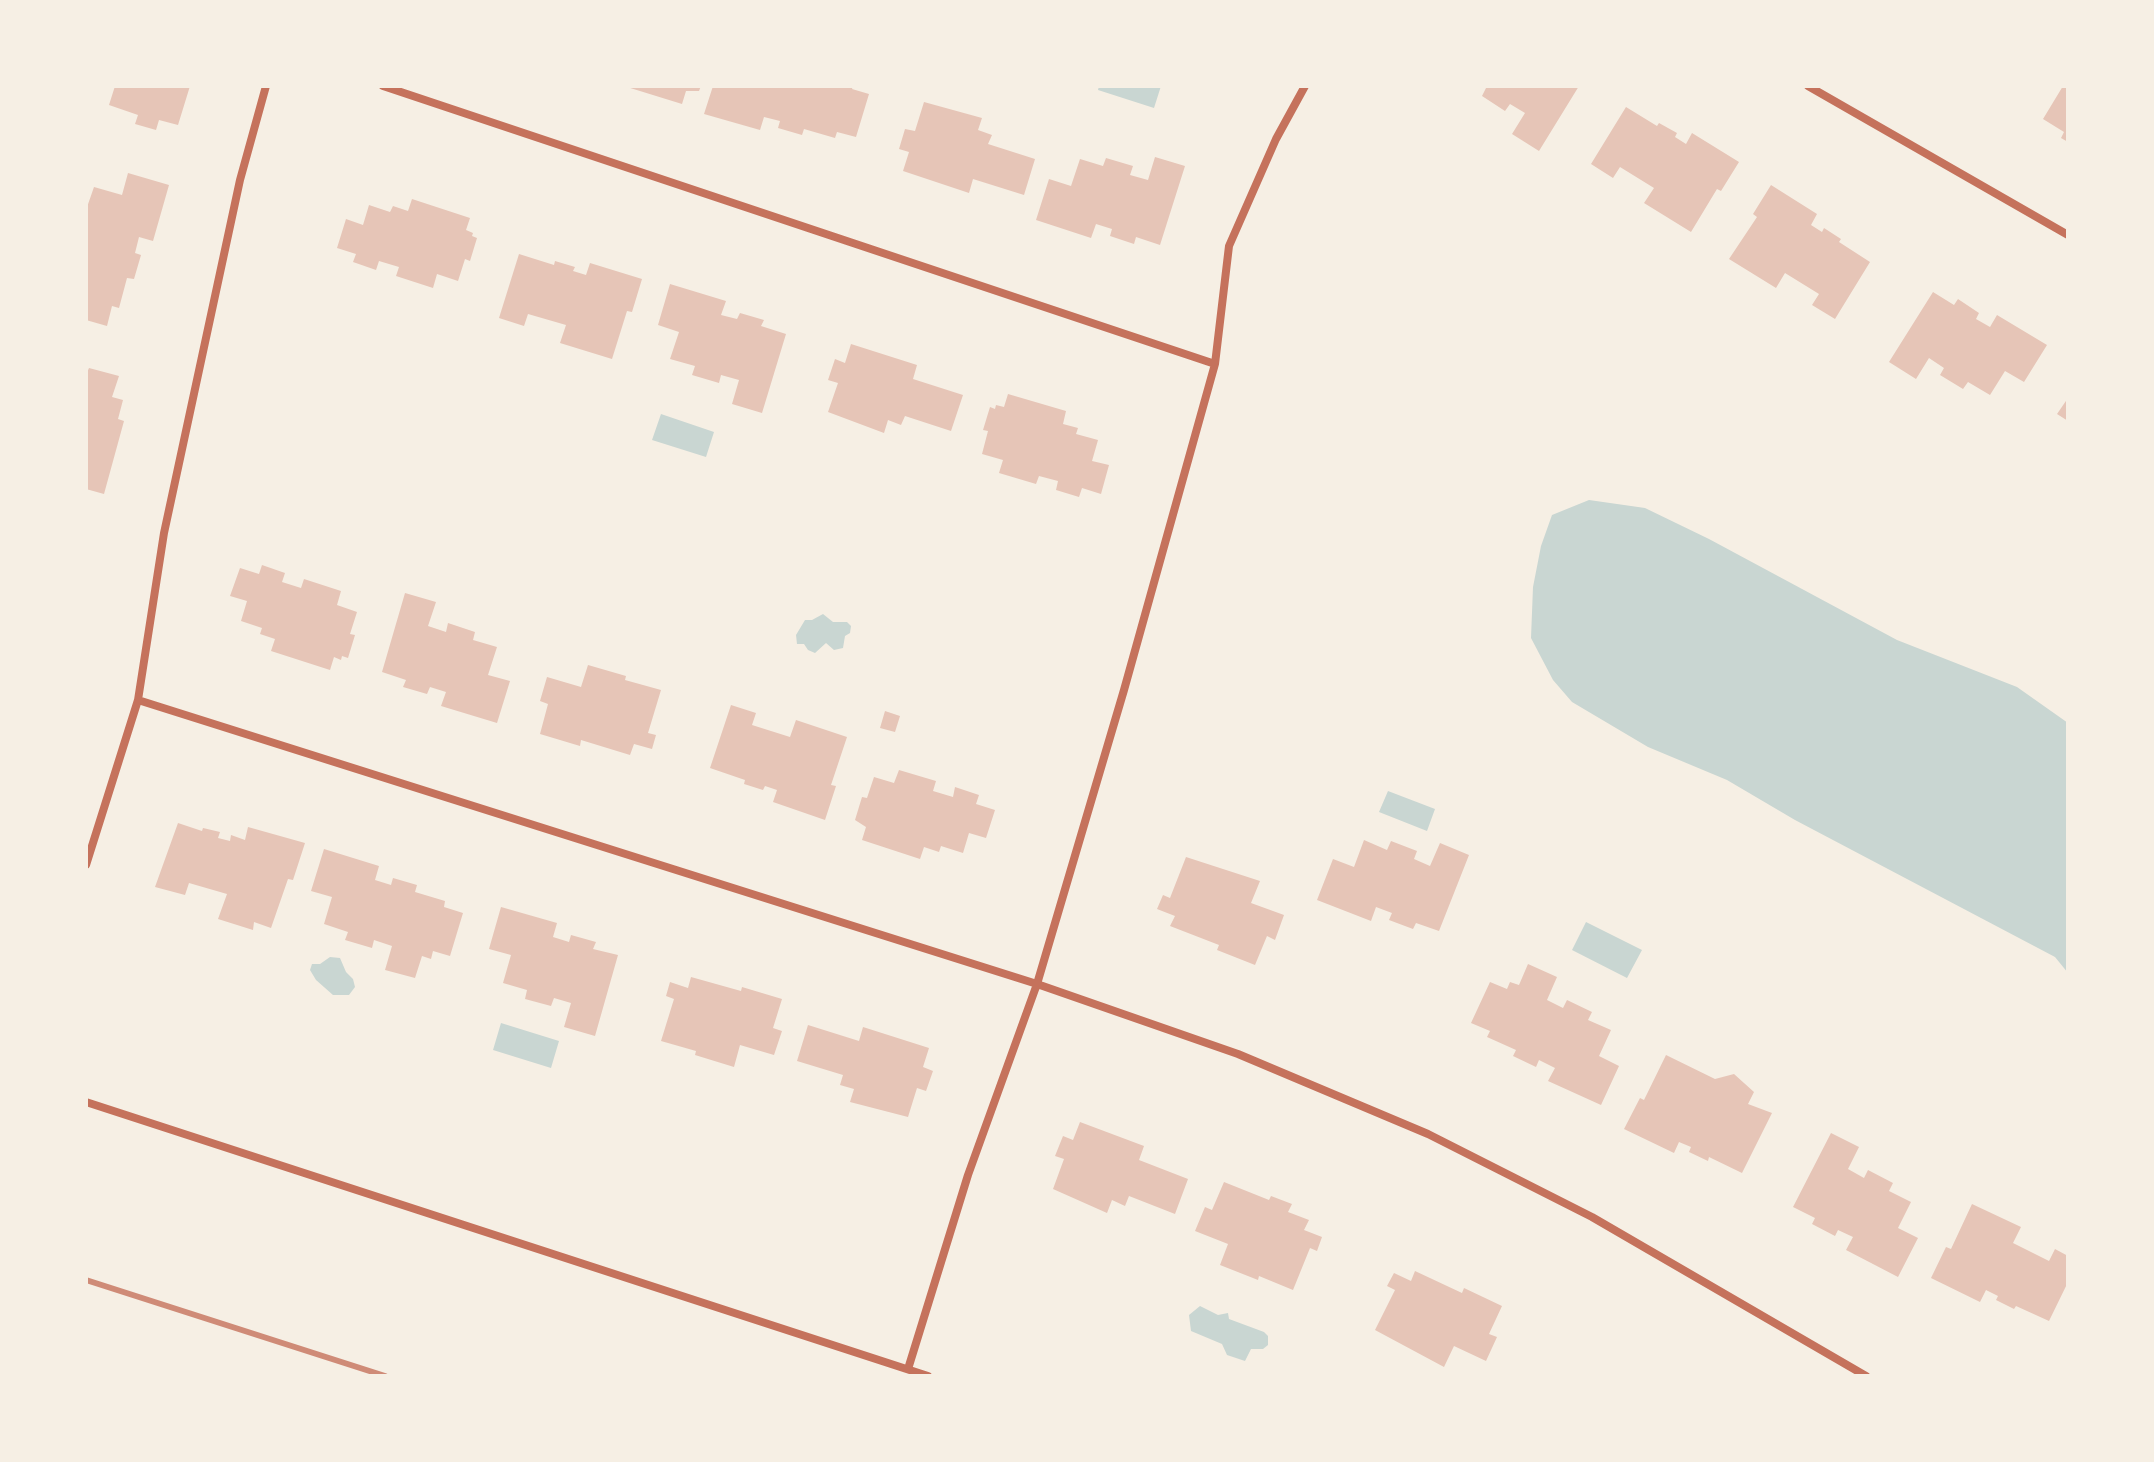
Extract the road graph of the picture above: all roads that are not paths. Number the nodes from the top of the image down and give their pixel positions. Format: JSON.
{"nodes":[{"id":1,"x":266,"y":86,"type":"edge"},
{"id":2,"x":383,"y":86,"type":"edge"},
{"id":3,"x":1305,"y":86,"type":"edge"},
{"id":4,"x":1808,"y":86,"type":"edge"},
{"id":5,"x":2068,"y":235,"type":"edge"},
{"id":6,"x":1215,"y":364,"type":"junction"},
{"id":7,"x":138,"y":700,"type":"junction"},
{"id":8,"x":86,"y":865,"type":"edge"},
{"id":9,"x":1037,"y":984,"type":"junction"},
{"id":10,"x":86,"y":1102,"type":"edge"},
{"id":11,"x":908,"y":1369,"type":"junction"},
{"id":12,"x":928,"y":1376,"type":"edge"},
{"id":13,"x":1866,"y":1376,"type":"edge"}],
"edges":[{"from":1,"to":7,"type":"street"},
{"from":2,"to":6,"type":"street"},
{"from":3,"to":6,"type":"street"},
{"from":4,"to":5,"type":"street"},
{"from":6,"to":9,"type":"street"},
{"from":7,"to":8,"type":"street"},
{"from":7,"to":9,"type":"street"},
{"from":9,"to":11,"type":"street"},
{"from":9,"to":13,"type":"street"},
{"from":10,"to":11,"type":"street"},
{"from":11,"to":12,"type":"street"}]}
